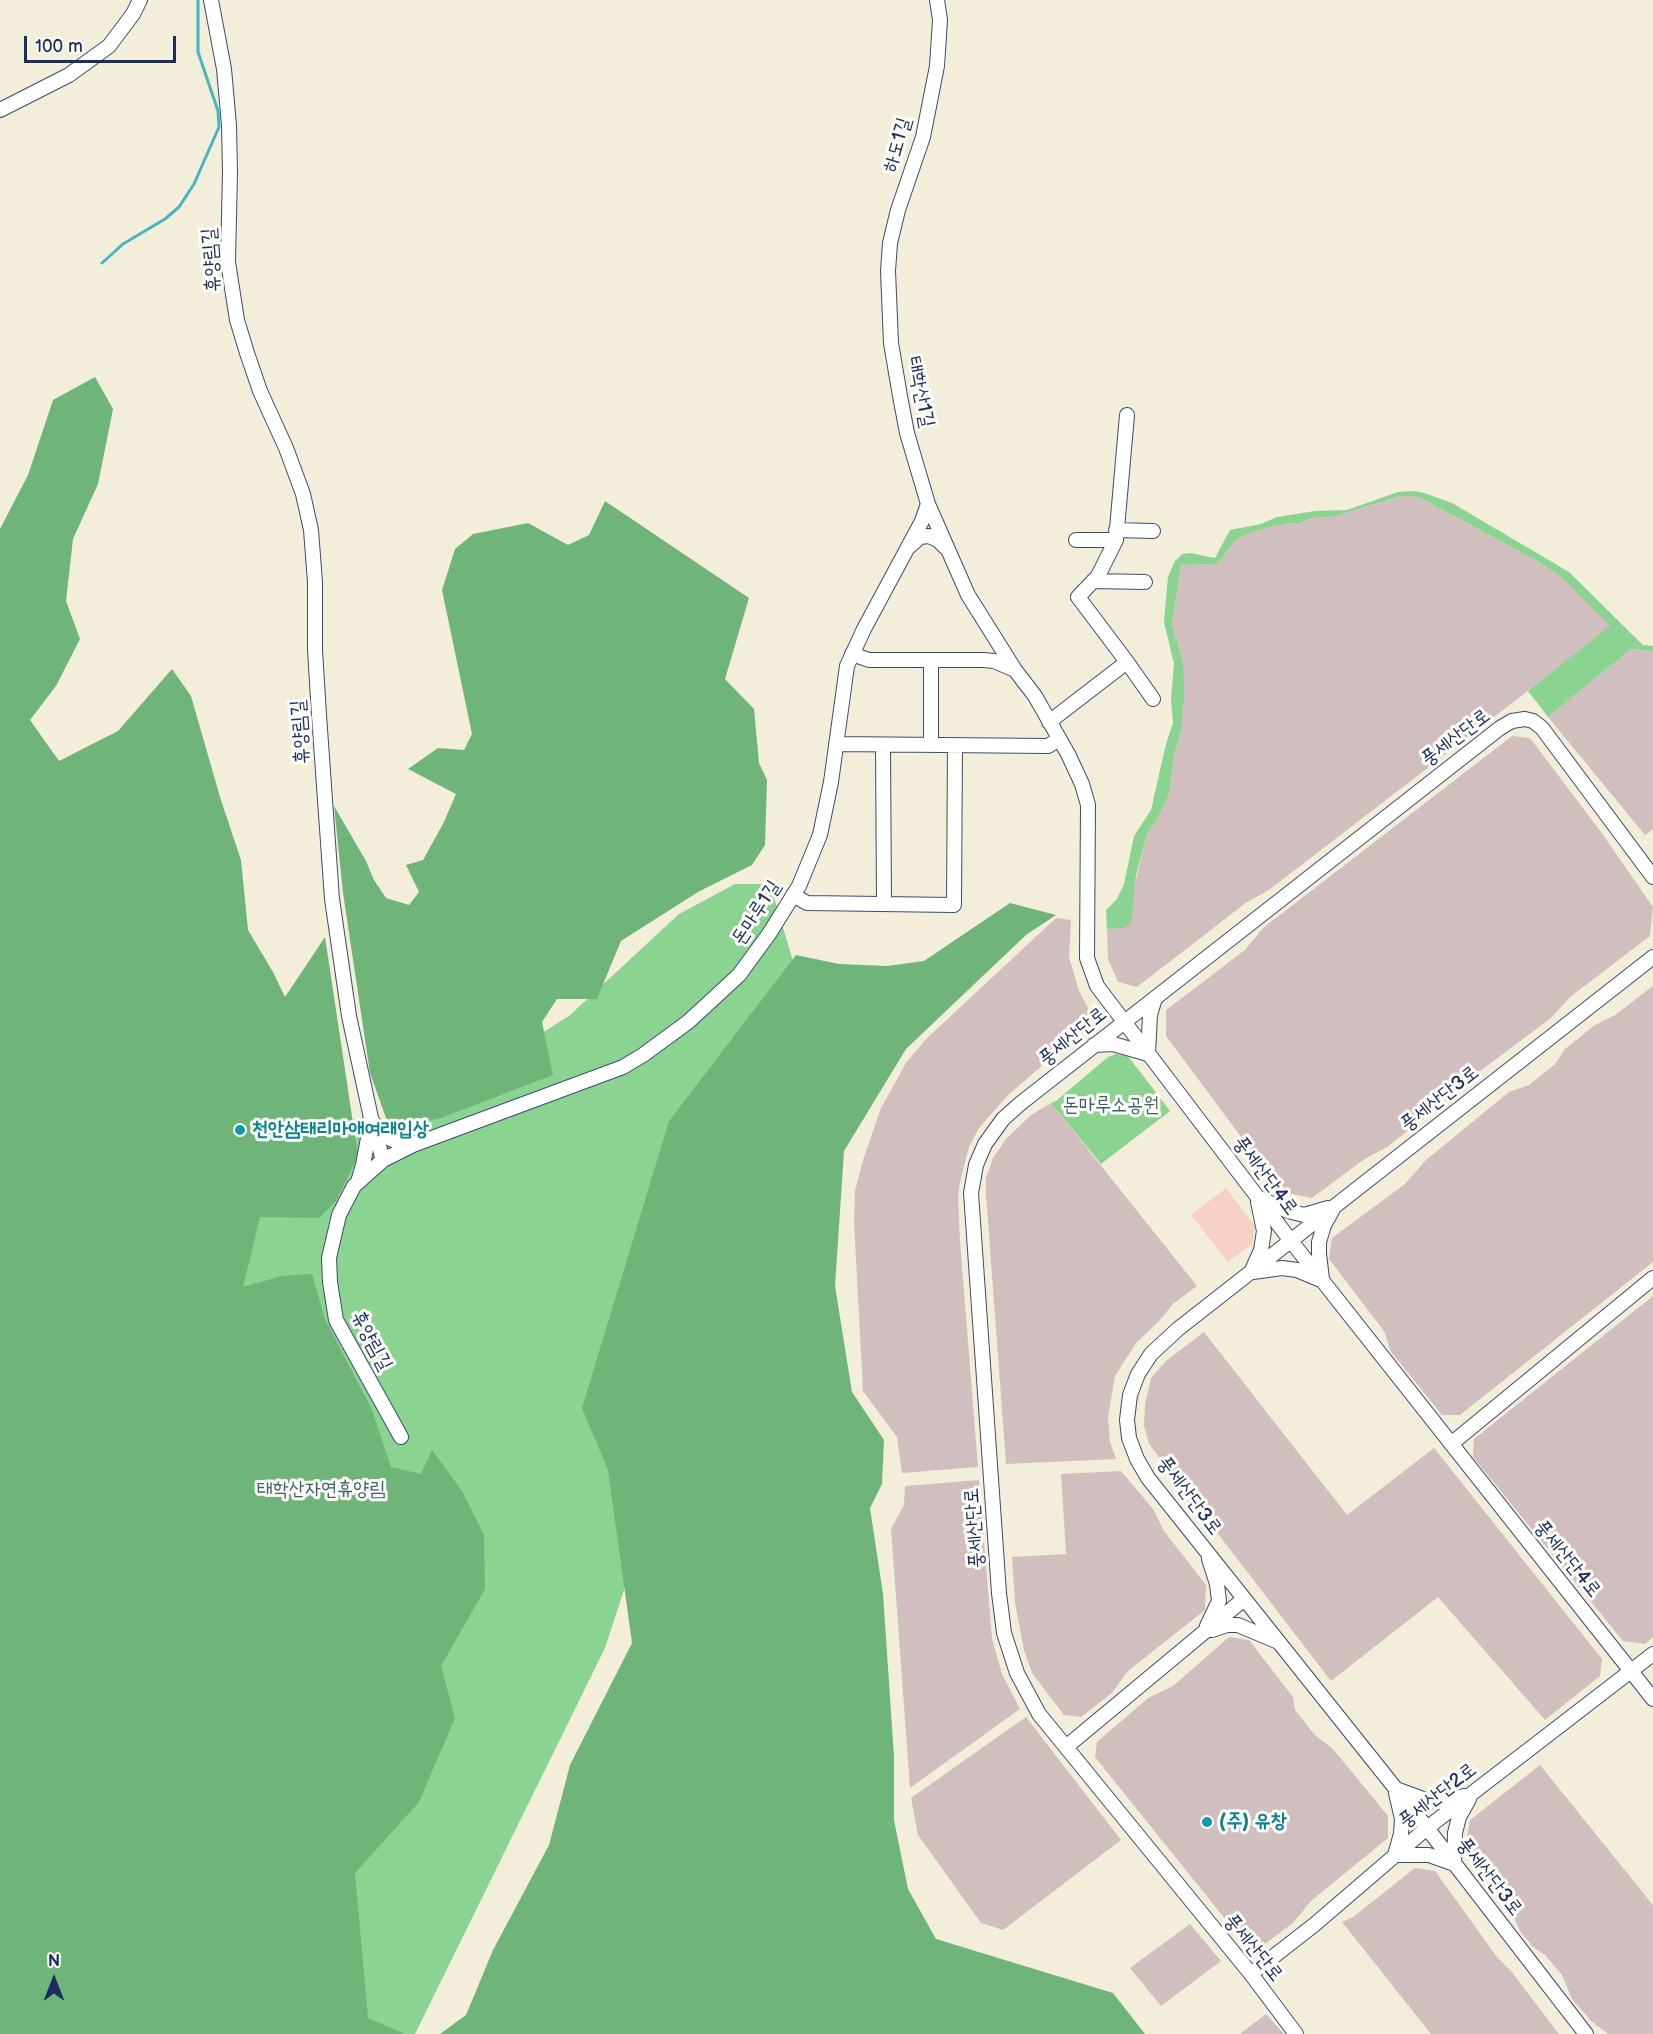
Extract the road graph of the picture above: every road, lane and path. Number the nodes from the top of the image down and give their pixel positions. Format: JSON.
{"nodes":[{"id":1,"x":140,"y":0,"type":"edge"},
{"id":2,"x":211,"y":0,"type":"edge"},
{"id":3,"x":937,"y":0,"type":"edge"},
{"id":4,"x":0,"y":110,"type":"edge"},
{"id":5,"x":890,"y":300,"type":"joint"},
{"id":6,"x":1127,"y":415,"type":"dead end"},
{"id":7,"x":928,"y":504,"type":"junction"},
{"id":8,"x":1153,"y":531,"type":"dead end"},
{"id":9,"x":1116,"y":535,"type":"junction"},
{"id":10,"x":1076,"y":540,"type":"dead end"},
{"id":11,"x":908,"y":548,"type":"junction"},
{"id":12,"x":947,"y":549,"type":"junction"},
{"id":13,"x":1093,"y":581,"type":"junction"},
{"id":14,"x":1145,"y":582,"type":"dead end"},
{"id":15,"x":992,"y":634,"type":"junction"},
{"id":16,"x":852,"y":654,"type":"junction"},
{"id":17,"x":932,"y":660,"type":"junction"},
{"id":18,"x":983,"y":660,"type":"junction"},
{"id":19,"x":1127,"y":662,"type":"junction"},
{"id":20,"x":1015,"y":670,"type":"junction"},
{"id":21,"x":1153,"y":699,"type":"dead end"},
{"id":22,"x":1049,"y":722,"type":"junction"},
{"id":23,"x":1059,"y":739,"type":"junction"},
{"id":24,"x":836,"y":744,"type":"junction"},
{"id":25,"x":883,"y":745,"type":"junction"},
{"id":26,"x":932,"y":745,"type":"junction"},
{"id":27,"x":956,"y":745,"type":"junction"},
{"id":28,"x":1653,"y":877,"type":"edge"},
{"id":29,"x":793,"y":895,"type":"junction"},
{"id":30,"x":884,"y":904,"type":"junction"},
{"id":31,"x":1653,"y":957,"type":"edge"},
{"id":32,"x":1155,"y":998,"type":"junction"},
{"id":33,"x":1123,"y":1022,"type":"junction"},
{"id":34,"x":1094,"y":1045,"type":"junction"},
{"id":35,"x":1148,"y":1054,"type":"junction"},
{"id":36,"x":367,"y":1101,"type":"junction"},
{"id":37,"x":371,"y":1118,"type":"junction"},
{"id":38,"x":418,"y":1143,"type":"junction"},
{"id":39,"x":383,"y":1160,"type":"junction"},
{"id":40,"x":358,"y":1183,"type":"junction"},
{"id":41,"x":1257,"y":1197,"type":"junction"},
{"id":42,"x":1334,"y":1207,"type":"junction"},
{"id":43,"x":1291,"y":1241,"type":"junction"},
{"id":44,"x":1251,"y":1272,"type":"junction"},
{"id":45,"x":1653,"y":1278,"type":"edge"},
{"id":46,"x":1322,"y":1281,"type":"junction"},
{"id":47,"x":400,"y":1437,"type":"dead end"},
{"id":48,"x":1450,"y":1444,"type":"junction"},
{"id":49,"x":1206,"y":1551,"type":"junction"},
{"id":50,"x":1244,"y":1599,"type":"junction"},
{"id":51,"x":1204,"y":1632,"type":"junction"},
{"id":52,"x":1278,"y":1642,"type":"junction"},
{"id":53,"x":1653,"y":1654,"type":"edge"},
{"id":54,"x":1631,"y":1671,"type":"junction"},
{"id":55,"x":1653,"y":1699,"type":"edge"},
{"id":56,"x":1066,"y":1747,"type":"junction"},
{"id":57,"x":1394,"y":1788,"type":"junction"},
{"id":58,"x":1472,"y":1794,"type":"junction"},
{"id":59,"x":1426,"y":1828,"type":"junction"},
{"id":60,"x":1395,"y":1855,"type":"junction"},
{"id":61,"x":1454,"y":1864,"type":"junction"},
{"id":62,"x":1251,"y":1974,"type":"junction"},
{"id":63,"x":1296,"y":2034,"type":"edge"},
{"id":64,"x":1586,"y":2034,"type":"edge"}],
"edges":[{"from":1,"to":4,"type":"street"},
{"from":2,"to":36,"type":"street","name":"휴양림길"},
{"from":3,"to":5,"type":"street","name":"하도1길"},
{"from":5,"to":7,"type":"street","name":"태학산1길"},
{"from":6,"to":9,"type":"street"},
{"from":7,"to":11,"type":"street","name":"돈마루1길"},
{"from":7,"to":12,"type":"street","name":"풍세산단4로"},
{"from":8,"to":9,"type":"street"},
{"from":9,"to":10,"type":"street"},
{"from":9,"to":13,"type":"street"},
{"from":11,"to":12,"type":"street"},
{"from":11,"to":16,"type":"street","name":"돈마루1길"},
{"from":12,"to":15,"type":"street","name":"풍세산단4로"},
{"from":13,"to":14,"type":"street"},
{"from":13,"to":19,"type":"street"},
{"from":15,"to":18,"type":"street"},
{"from":15,"to":20,"type":"street","name":"풍세산단4로"},
{"from":16,"to":17,"type":"street"},
{"from":16,"to":24,"type":"street","name":"돈마루1길"},
{"from":17,"to":18,"type":"street"},
{"from":17,"to":26,"type":"street"},
{"from":18,"to":20,"type":"street"},
{"from":19,"to":21,"type":"street"},
{"from":19,"to":22,"type":"street"},
{"from":20,"to":22,"type":"street","name":"풍세산단4로"},
{"from":22,"to":23,"type":"street","name":"풍세산단4로"},
{"from":23,"to":27,"type":"street"},
{"from":23,"to":33,"type":"street","name":"풍세산단4로"},
{"from":24,"to":25,"type":"street"},
{"from":24,"to":29,"type":"street","name":"돈마루1길"},
{"from":25,"to":26,"type":"street"},
{"from":25,"to":30,"type":"street"},
{"from":26,"to":27,"type":"street"},
{"from":27,"to":30,"type":"street"},
{"from":28,"to":32,"type":"street","name":"풍세산단로"},
{"from":29,"to":30,"type":"street"},
{"from":29,"to":38,"type":"street","name":"돈마루1길"},
{"from":31,"to":42,"type":"street","name":"풍세산단3로"},
{"from":32,"to":33,"type":"street","name":"풍세산단로"},
{"from":32,"to":35,"type":"street"},
{"from":33,"to":34,"type":"street","name":"풍세산단로"},
{"from":33,"to":35,"type":"street","name":"풍세산단4로"},
{"from":34,"to":35,"type":"street"},
{"from":34,"to":56,"type":"street","name":"풍세산단로"},
{"from":35,"to":41,"type":"street","name":"풍세산단4로"},
{"from":36,"to":37,"type":"street","name":"휴양림길"},
{"from":36,"to":40,"type":"street"},
{"from":37,"to":38,"type":"street"},
{"from":37,"to":39,"type":"street","name":"휴양림길"},
{"from":38,"to":39,"type":"street","name":"돈마루1길"},
{"from":39,"to":40,"type":"street","name":"휴양림길"},
{"from":40,"to":47,"type":"street","name":"휴양림길"},
{"from":41,"to":42,"type":"street"},
{"from":41,"to":43,"type":"street","name":"풍세산단4로"},
{"from":41,"to":44,"type":"street"},
{"from":42,"to":43,"type":"street","name":"풍세산단3로"},
{"from":42,"to":46,"type":"street"},
{"from":43,"to":44,"type":"street","name":"풍세산단3로"},
{"from":43,"to":46,"type":"street","name":"풍세산단4로"},
{"from":44,"to":46,"type":"street"},
{"from":44,"to":49,"type":"street","name":"풍세산단3로"},
{"from":45,"to":48,"type":"street"},
{"from":46,"to":48,"type":"street","name":"풍세산단4로"},
{"from":48,"to":54,"type":"street","name":"풍세산단4로"},
{"from":49,"to":50,"type":"street","name":"풍세산단3로"},
{"from":49,"to":51,"type":"street"},
{"from":50,"to":51,"type":"street"},
{"from":50,"to":52,"type":"street","name":"풍세산단3로"},
{"from":51,"to":52,"type":"street"},
{"from":51,"to":56,"type":"street"},
{"from":52,"to":57,"type":"street","name":"풍세산단3로"},
{"from":53,"to":54,"type":"street","name":"풍세산단2로"},
{"from":54,"to":55,"type":"street","name":"풍세산단4로"},
{"from":54,"to":58,"type":"street","name":"풍세산단2로"},
{"from":56,"to":62,"type":"street","name":"풍세산단로"},
{"from":57,"to":58,"type":"street"},
{"from":57,"to":59,"type":"street","name":"풍세산단3로"},
{"from":57,"to":60,"type":"street"},
{"from":58,"to":59,"type":"street","name":"풍세산단2로"},
{"from":58,"to":61,"type":"street"},
{"from":59,"to":60,"type":"street","name":"풍세산단2로"},
{"from":59,"to":61,"type":"street","name":"풍세산단3로"},
{"from":60,"to":61,"type":"street"},
{"from":60,"to":62,"type":"street","name":"풍세산단2로"},
{"from":61,"to":64,"type":"street","name":"풍세산단3로"},
{"from":62,"to":63,"type":"street","name":"풍세산단로"}]}
